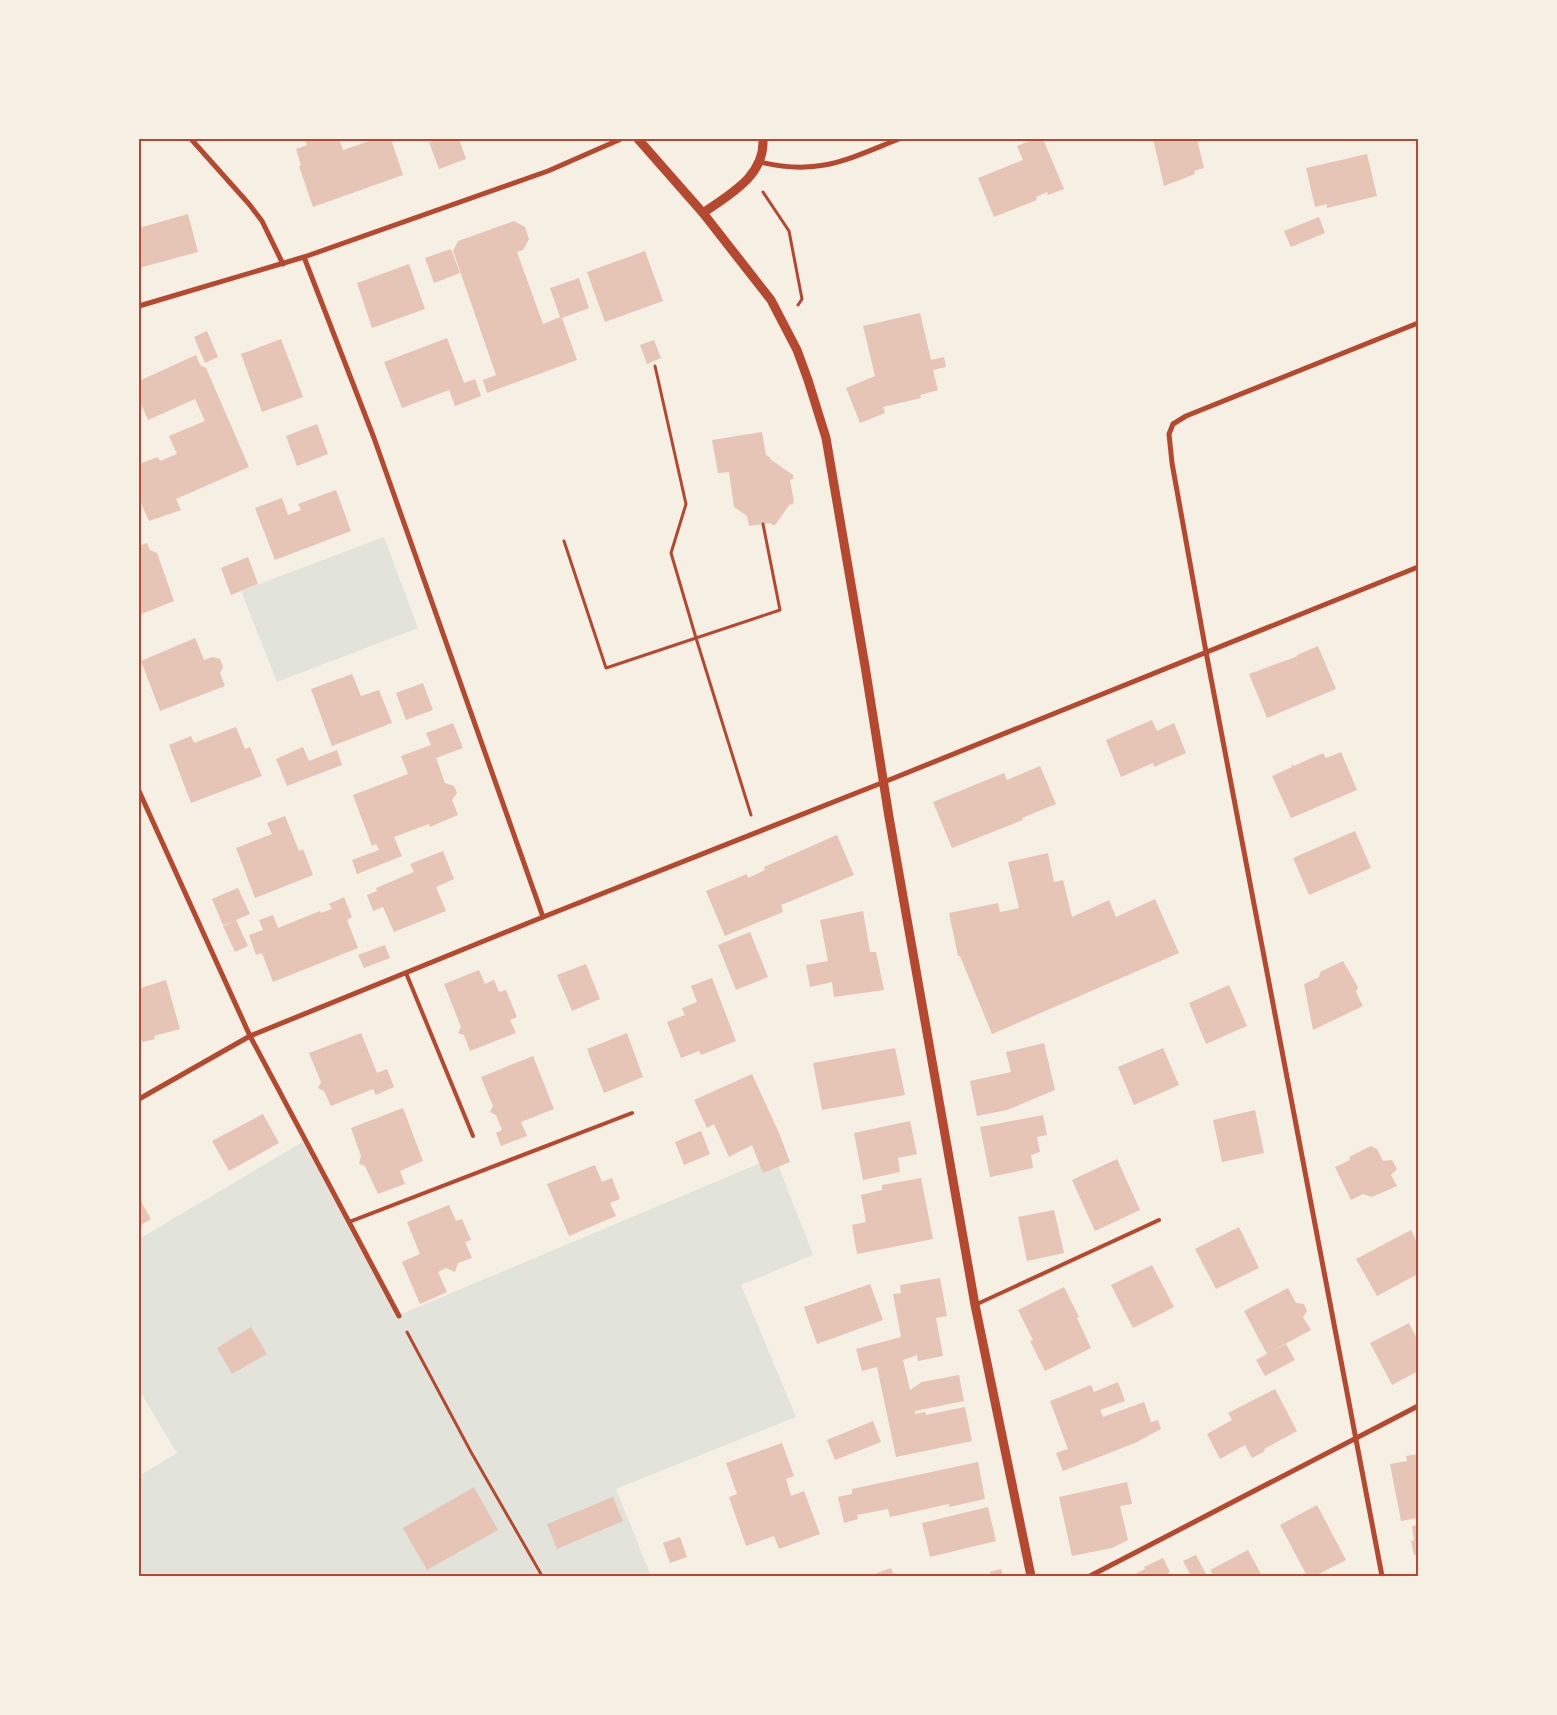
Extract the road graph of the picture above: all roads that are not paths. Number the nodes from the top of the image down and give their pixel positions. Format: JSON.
{"nodes":[{"id":1,"x":191,"y":139,"type":"edge"},
{"id":2,"x":621,"y":139,"type":"edge"},
{"id":3,"x":638,"y":139,"type":"edge"},
{"id":4,"x":763,"y":139,"type":"edge"},
{"id":5,"x":899,"y":139,"type":"edge"},
{"id":6,"x":760,"y":162,"type":"junction"},
{"id":7,"x":703,"y":214,"type":"junction"},
{"id":8,"x":304,"y":257,"type":"junction"},
{"id":9,"x":283,"y":264,"type":"junction"},
{"id":10,"x":139,"y":306,"type":"edge"},
{"id":11,"x":1418,"y":323,"type":"edge"},
{"id":12,"x":1418,"y":567,"type":"edge"},
{"id":13,"x":1206,"y":652,"type":"junction"},
{"id":14,"x":884,"y":782,"type":"junction"},
{"id":15,"x":139,"y":790,"type":"edge"},
{"id":16,"x":543,"y":917,"type":"junction"},
{"id":17,"x":406,"y":973,"type":"junction"},
{"id":18,"x":250,"y":1036,"type":"junction"},
{"id":19,"x":139,"y":1099,"type":"edge"},
{"id":20,"x":632,"y":1112,"type":"dead end"},
{"id":21,"x":473,"y":1136,"type":"dead end"},
{"id":22,"x":1159,"y":1220,"type":"dead end"},
{"id":23,"x":349,"y":1222,"type":"junction"},
{"id":24,"x":975,"y":1305,"type":"junction"},
{"id":25,"x":399,"y":1316,"type":"road end"},
{"id":26,"x":1418,"y":1406,"type":"edge"},
{"id":27,"x":1357,"y":1439,"type":"junction"},
{"id":28,"x":1031,"y":1576,"type":"edge"},
{"id":29,"x":1090,"y":1576,"type":"edge"},
{"id":30,"x":1382,"y":1576,"type":"edge"}],
"edges":[{"from":1,"to":9,"type":"street"},
{"from":2,"to":8,"type":"street"},
{"from":3,"to":7,"type":"street"},
{"from":4,"to":6,"type":"street"},
{"from":5,"to":6,"type":"street"},
{"from":6,"to":7,"type":"street"},
{"from":7,"to":14,"type":"street"},
{"from":8,"to":9,"type":"street"},
{"from":8,"to":16,"type":"street"},
{"from":9,"to":10,"type":"street"},
{"from":11,"to":13,"type":"street"},
{"from":12,"to":13,"type":"street"},
{"from":13,"to":14,"type":"street"},
{"from":13,"to":27,"type":"street"},
{"from":14,"to":16,"type":"street"},
{"from":14,"to":24,"type":"street"},
{"from":15,"to":18,"type":"street"},
{"from":16,"to":17,"type":"street"},
{"from":17,"to":18,"type":"street"},
{"from":17,"to":21,"type":"lane"},
{"from":18,"to":19,"type":"street"},
{"from":18,"to":23,"type":"street"},
{"from":20,"to":23,"type":"lane"},
{"from":22,"to":24,"type":"lane"},
{"from":23,"to":25,"type":"street"},
{"from":24,"to":28,"type":"street"},
{"from":26,"to":27,"type":"street"},
{"from":27,"to":29,"type":"street"},
{"from":27,"to":30,"type":"street"}]}
